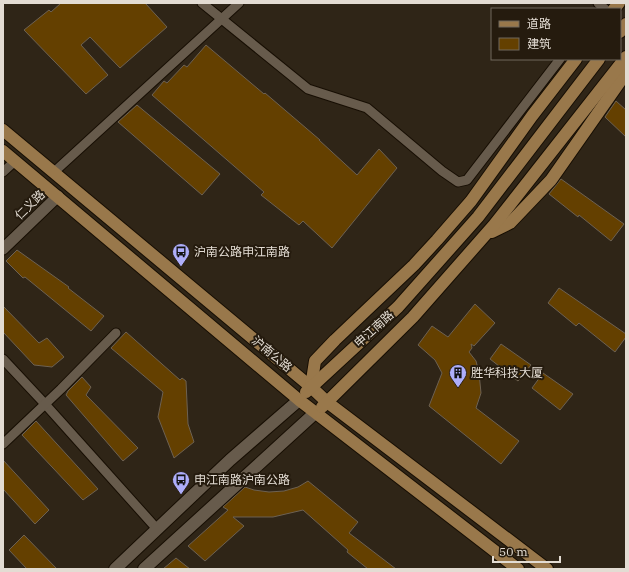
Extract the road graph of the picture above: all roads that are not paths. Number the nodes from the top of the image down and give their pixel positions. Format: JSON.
{"nodes":[{"id":1,"x":202,"y":3,"type":"edge"},
{"id":2,"x":239,"y":3,"type":"edge"},
{"id":3,"x":222,"y":19,"type":"junction"},
{"id":4,"x":626,"y":57,"type":"edge"},
{"id":5,"x":559,"y":60,"type":"edge"},
{"id":6,"x":575,"y":60,"type":"edge"},
{"id":7,"x":598,"y":60,"type":"edge"},
{"id":8,"x":626,"y":73,"type":"edge"},
{"id":9,"x":3,"y":130,"type":"edge"},
{"id":10,"x":3,"y":151,"type":"edge"},
{"id":11,"x":15,"y":161,"type":"junction"},
{"id":12,"x":3,"y":172,"type":"edge"},
{"id":13,"x":54,"y":172,"type":"junction"},
{"id":14,"x":58,"y":196,"type":"junction"},
{"id":15,"x":478,"y":217,"type":"junction"},
{"id":16,"x":485,"y":235,"type":"junction"},
{"id":17,"x":3,"y":248,"type":"edge"},
{"id":18,"x":414,"y":265,"type":"junction"},
{"id":19,"x":116,"y":333,"type":"dead end"},
{"id":20,"x":3,"y":359,"type":"edge"},
{"id":21,"x":311,"y":387,"type":"junction"},
{"id":22,"x":299,"y":400,"type":"junction"},
{"id":23,"x":327,"y":402,"type":"junction"},
{"id":24,"x":45,"y":404,"type":"junction"},
{"id":25,"x":315,"y":413,"type":"junction"},
{"id":26,"x":3,"y":444,"type":"edge"},
{"id":27,"x":157,"y":529,"type":"junction"},
{"id":28,"x":115,"y":569,"type":"edge"},
{"id":29,"x":144,"y":569,"type":"edge"},
{"id":30,"x":518,"y":569,"type":"edge"},
{"id":31,"x":547,"y":569,"type":"edge"}],
"edges":[{"from":1,"to":3,"type":"street"},
{"from":2,"to":3,"type":"street"},
{"from":3,"to":5,"type":"street"},
{"from":3,"to":13,"type":"street"},
{"from":4,"to":16,"type":"main road","name":"申江南路"},
{"from":6,"to":18,"type":"main road"},
{"from":7,"to":15,"type":"main road","name":"申江南路"},
{"from":8,"to":16,"type":"main road"},
{"from":9,"to":13,"type":"main road","name":"沪南公路"},
{"from":10,"to":11,"type":"main road","name":"沪南公路"},
{"from":11,"to":12,"type":"street"},
{"from":11,"to":14,"type":"main road","name":"沪南公路"},
{"from":13,"to":21,"type":"main road","name":"沪南公路"},
{"from":14,"to":17,"type":"street","name":"仁义路"},
{"from":14,"to":22,"type":"main road","name":"沪南公路"},
{"from":15,"to":18,"type":"main road"},
{"from":15,"to":21,"type":"main road","name":"申江南路"},
{"from":16,"to":23,"type":"main road","name":"申江南路"},
{"from":18,"to":21,"type":"main road"},
{"from":19,"to":24,"type":"street"},
{"from":20,"to":24,"type":"street"},
{"from":21,"to":22,"type":"main road","name":"申江南路"},
{"from":21,"to":23,"type":"main road","name":"沪南公路"},
{"from":22,"to":25,"type":"main road","name":"沪南公路"},
{"from":22,"to":27,"type":"main road","name":"申江南路"},
{"from":23,"to":25,"type":"main road","name":"申江南路"},
{"from":23,"to":31,"type":"main road","name":"沪南公路"},
{"from":24,"to":26,"type":"street"},
{"from":24,"to":27,"type":"street"},
{"from":25,"to":29,"type":"main road","name":"申江南路"},
{"from":25,"to":30,"type":"main road","name":"沪南公路"},
{"from":27,"to":28,"type":"main road","name":"申江南路"}]}
